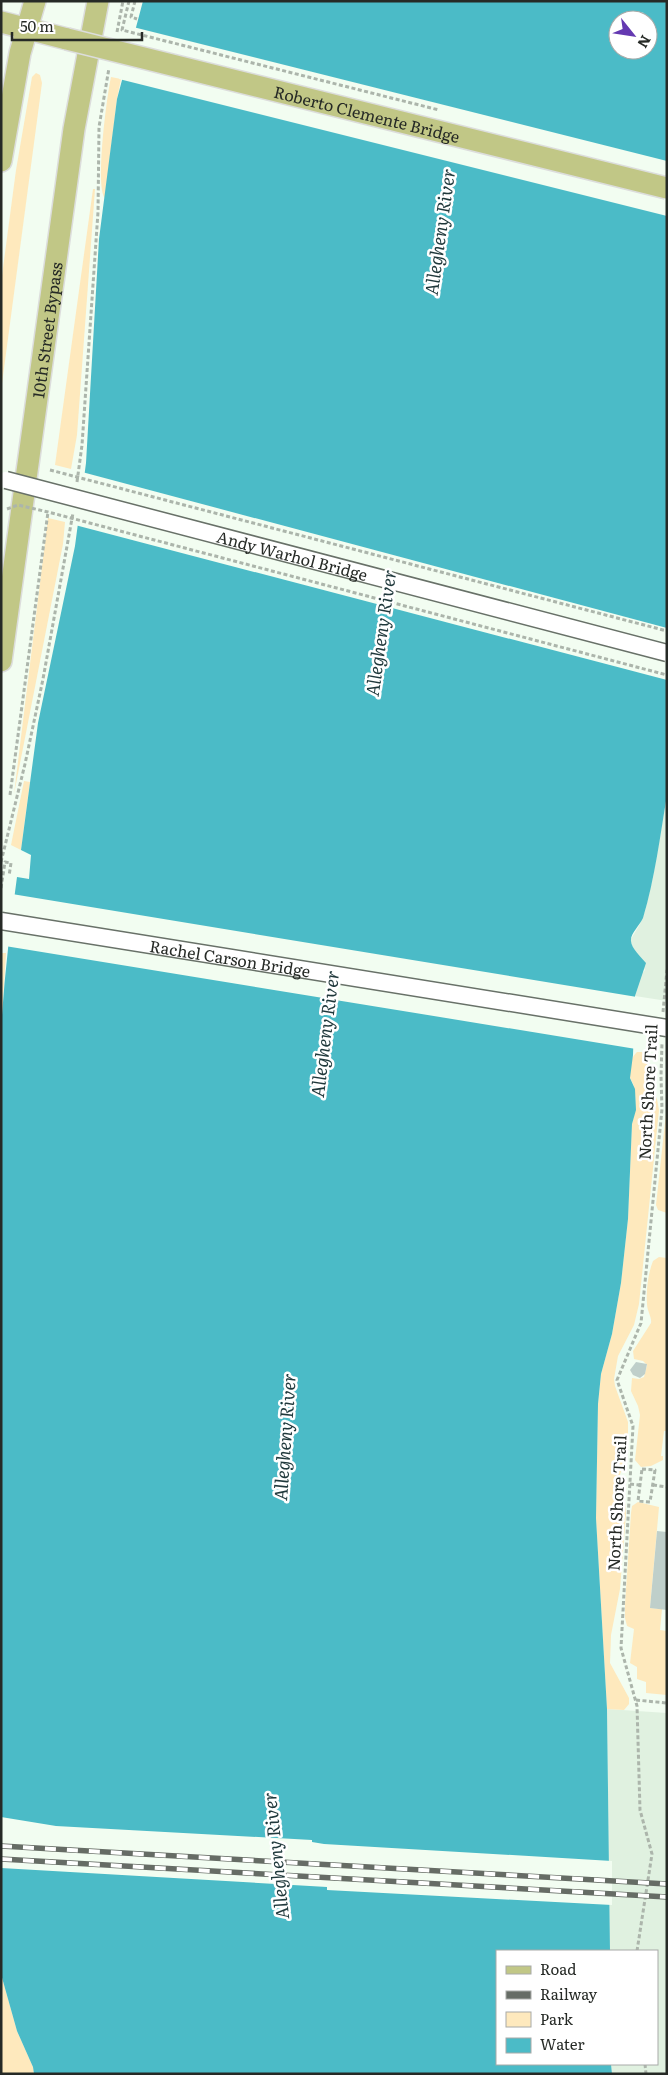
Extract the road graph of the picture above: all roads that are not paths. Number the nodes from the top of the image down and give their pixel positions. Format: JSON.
{"nodes":[{"id":1,"x":35,"y":1,"type":"edge"},
{"id":2,"x":98,"y":1,"type":"edge"},
{"id":3,"x":1,"y":22,"type":"edge"},
{"id":4,"x":27,"y":28,"type":"junction"},
{"id":5,"x":1,"y":161,"type":"edge"},
{"id":6,"x":667,"y":188,"type":"edge"},
{"id":7,"x":6,"y":480,"type":"dead end"},
{"id":8,"x":667,"y":654,"type":"edge"},
{"id":9,"x":1,"y":661,"type":"edge"},
{"id":10,"x":1,"y":921,"type":"edge"},
{"id":11,"x":664,"y":1028,"type":"edge"}],
"edges":[{"from":1,"to":4,"type":"main road"},
{"from":2,"to":9,"type":"main road","name":"10th Street Bypass"},
{"from":3,"to":4,"type":"main road","name":"Roberto Clemente Bridge"},
{"from":4,"to":5,"type":"main road"},
{"from":4,"to":6,"type":"main road","name":"Roberto Clemente Bridge","bridge":true},
{"from":7,"to":8,"type":"street","name":"Andy Warhol Bridge","bridge":true},
{"from":10,"to":11,"type":"street","name":"Rachel Carson Bridge","bridge":true}]}
